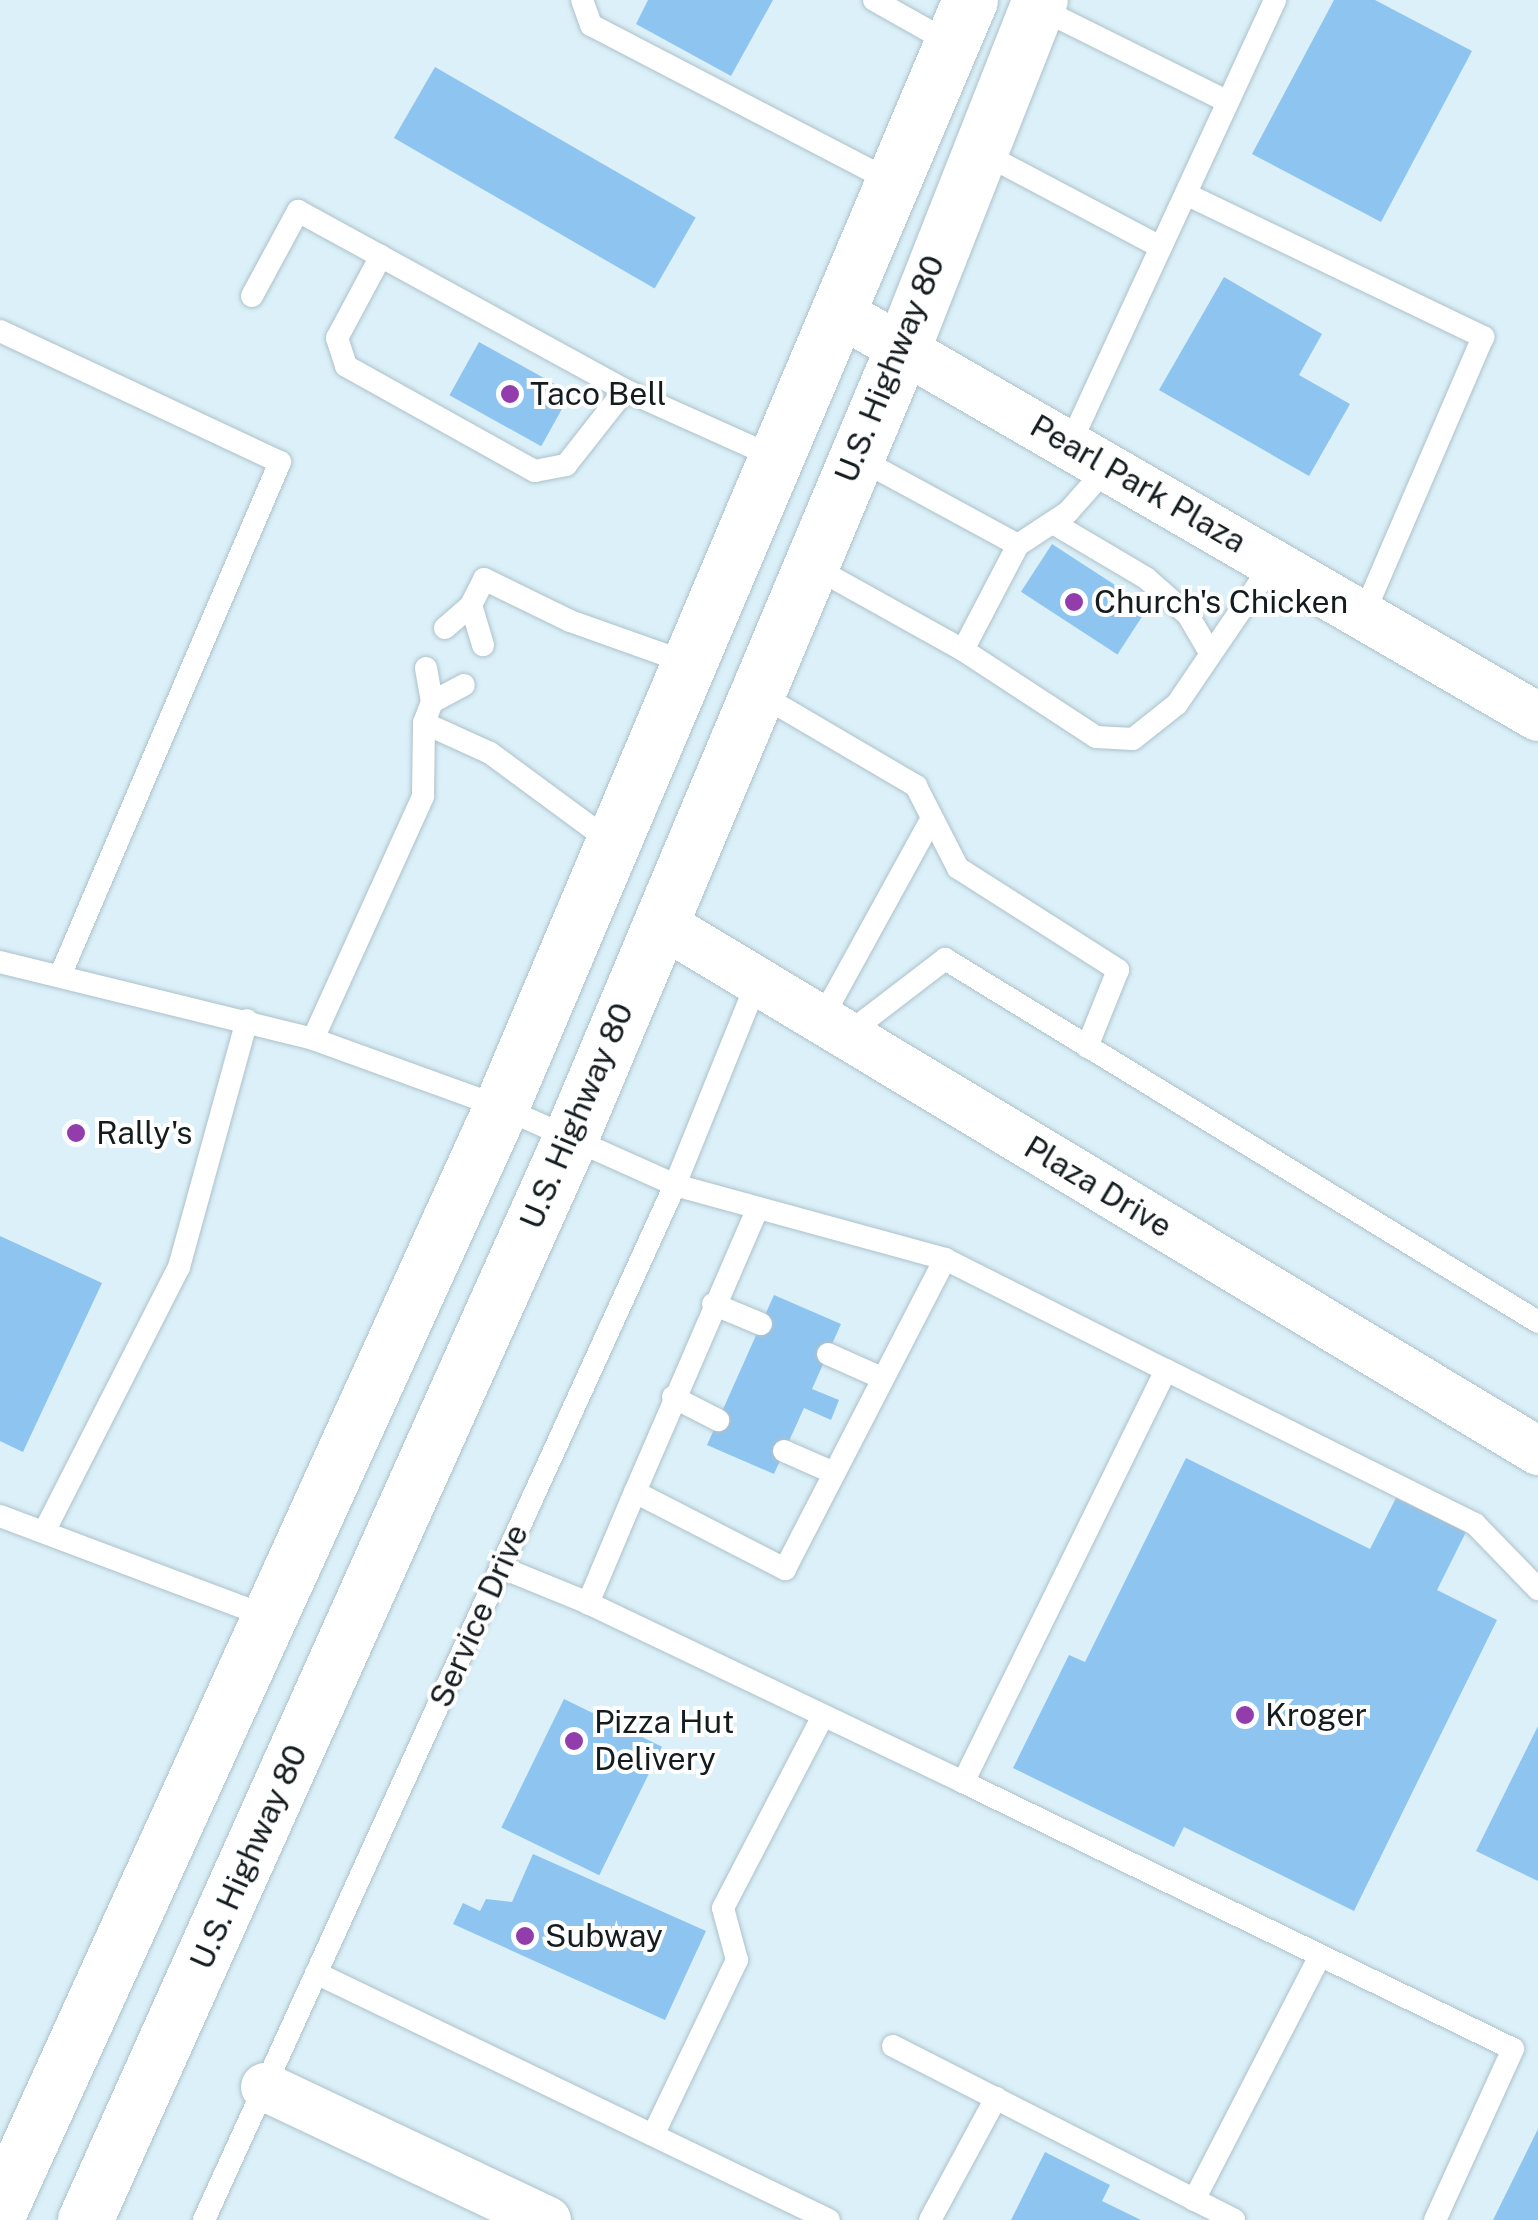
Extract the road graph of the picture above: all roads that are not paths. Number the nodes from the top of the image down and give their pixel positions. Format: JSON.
{"nodes":[{"id":1,"x":582,"y":0,"type":"edge"},
{"id":2,"x":874,"y":0,"type":"edge"},
{"id":3,"x":1275,"y":0,"type":"edge"},
{"id":4,"x":1039,"y":3,"type":"edge"},
{"id":5,"x":962,"y":22,"type":"edge"},
{"id":6,"x":1228,"y":102,"type":"junction"},
{"id":7,"x":979,"y":151,"type":"junction"},
{"id":8,"x":896,"y":183,"type":"junction"},
{"id":9,"x":1186,"y":194,"type":"junction"},
{"id":10,"x":1160,"y":248,"type":"junction"},
{"id":11,"x":381,"y":256,"type":"junction"},
{"id":12,"x":252,"y":296,"type":"dead end"},
{"id":13,"x":842,"y":314,"type":"junction"},
{"id":14,"x":0,"y":330,"type":"edge"},
{"id":15,"x":903,"y":347,"type":"junction"},
{"id":16,"x":625,"y":390,"type":"junction"},
{"id":17,"x":1089,"y":456,"type":"junction"},
{"id":18,"x":856,"y":457,"type":"junction"},
{"id":19,"x":779,"y":460,"type":"junction"},
{"id":20,"x":1054,"y":523,"type":"junction"},
{"id":21,"x":1018,"y":545,"type":"junction"},
{"id":22,"x":1272,"y":563,"type":"junction"},
{"id":23,"x":810,"y":564,"type":"junction"},
{"id":24,"x":471,"y":605,"type":"junction"},
{"id":25,"x":1363,"y":615,"type":"junction"},
{"id":26,"x":445,"y":628,"type":"dead end"},
{"id":27,"x":483,"y":646,"type":"dead end"},
{"id":28,"x":963,"y":650,"type":"junction"},
{"id":29,"x":1209,"y":651,"type":"junction"},
{"id":30,"x":692,"y":664,"type":"junction"},
{"id":31,"x":426,"y":668,"type":"dead end"},
{"id":32,"x":464,"y":685,"type":"dead end"},
{"id":33,"x":756,"y":692,"type":"junction"},
{"id":34,"x":428,"y":712,"type":"junction"},
{"id":35,"x":1538,"y":717,"type":"edge"},
{"id":36,"x":932,"y":818,"type":"junction"},
{"id":37,"x":614,"y":844,"type":"junction"},
{"id":38,"x":659,"y":922,"type":"junction"},
{"id":39,"x":0,"y":962,"type":"edge"},
{"id":40,"x":60,"y":976,"type":"junction"},
{"id":41,"x":758,"y":982,"type":"junction"},
{"id":42,"x":246,"y":1020,"type":"junction"},
{"id":43,"x":834,"y":1028,"type":"junction"},
{"id":44,"x":313,"y":1039,"type":"junction"},
{"id":45,"x":1088,"y":1047,"type":"junction"},
{"id":46,"x":501,"y":1108,"type":"junction"},
{"id":47,"x":570,"y":1141,"type":"junction"},
{"id":48,"x":675,"y":1185,"type":"junction"},
{"id":49,"x":757,"y":1210,"type":"junction"},
{"id":50,"x":945,"y":1259,"type":"junction"},
{"id":51,"x":713,"y":1304,"type":"junction"},
{"id":52,"x":1538,"y":1322,"type":"edge"},
{"id":53,"x":760,"y":1324,"type":"dead end"},
{"id":54,"x":828,"y":1354,"type":"dead end"},
{"id":55,"x":1166,"y":1370,"type":"junction"},
{"id":56,"x":882,"y":1378,"type":"junction"},
{"id":57,"x":673,"y":1397,"type":"junction"},
{"id":58,"x":718,"y":1420,"type":"dead end"},
{"id":59,"x":1538,"y":1451,"type":"edge"},
{"id":60,"x":784,"y":1452,"type":"dead end"},
{"id":61,"x":834,"y":1473,"type":"junction"},
{"id":62,"x":635,"y":1492,"type":"junction"},
{"id":63,"x":0,"y":1516,"type":"edge"},
{"id":64,"x":44,"y":1532,"type":"junction"},
{"id":65,"x":500,"y":1567,"type":"junction"},
{"id":66,"x":1538,"y":1589,"type":"edge"},
{"id":67,"x":588,"y":1603,"type":"junction"},
{"id":68,"x":269,"y":1617,"type":"junction"},
{"id":69,"x":823,"y":1716,"type":"junction"},
{"id":70,"x":962,"y":1782,"type":"junction"},
{"id":71,"x":1320,"y":1956,"type":"junction"},
{"id":72,"x":316,"y":1973,"type":"junction"},
{"id":73,"x":893,"y":2046,"type":"dead end"},
{"id":74,"x":265,"y":2086,"type":"junction"},
{"id":75,"x":996,"y":2098,"type":"junction"},
{"id":76,"x":655,"y":2131,"type":"junction"},
{"id":77,"x":1194,"y":2200,"type":"junction"},
{"id":78,"x":0,"y":2209,"type":"edge"},
{"id":79,"x":802,"y":2213,"type":"edge"},
{"id":80,"x":85,"y":2220,"type":"edge"},
{"id":81,"x":204,"y":2220,"type":"edge"},
{"id":82,"x":547,"y":2220,"type":"edge"},
{"id":83,"x":829,"y":2220,"type":"edge"},
{"id":84,"x":930,"y":2220,"type":"edge"},
{"id":85,"x":1234,"y":2220,"type":"edge"},
{"id":86,"x":1435,"y":2220,"type":"edge"}],
"edges":[{"from":1,"to":8,"type":"lane"},
{"from":2,"to":5,"type":"lane"},
{"from":3,"to":6,"type":"lane"},
{"from":4,"to":6,"type":"lane"},
{"from":4,"to":7,"type":"main road","name":"U.S. Highway 80"},
{"from":5,"to":8,"type":"main road"},
{"from":6,"to":9,"type":"lane"},
{"from":7,"to":10,"type":"lane"},
{"from":7,"to":15,"type":"main road","name":"U.S. Highway 80"},
{"from":8,"to":13,"type":"main road"},
{"from":9,"to":10,"type":"lane"},
{"from":9,"to":25,"type":"lane"},
{"from":10,"to":17,"type":"lane"},
{"from":11,"to":12,"type":"lane"},
{"from":11,"to":16,"type":"lane"},
{"from":11,"to":16,"type":"lane"},
{"from":13,"to":15,"type":"street","name":"Pearl Park Plaza"},
{"from":13,"to":19,"type":"main road"},
{"from":14,"to":40,"type":"lane"},
{"from":15,"to":17,"type":"street","name":"Pearl Park Plaza"},
{"from":15,"to":18,"type":"main road","name":"U.S. Highway 80"},
{"from":16,"to":19,"type":"lane"},
{"from":17,"to":20,"type":"lane"},
{"from":17,"to":22,"type":"street","name":"Pearl Park Plaza"},
{"from":18,"to":21,"type":"lane"},
{"from":18,"to":23,"type":"main road","name":"U.S. Highway 80"},
{"from":19,"to":30,"type":"main road"},
{"from":20,"to":21,"type":"lane"},
{"from":20,"to":29,"type":"lane"},
{"from":21,"to":28,"type":"lane"},
{"from":22,"to":25,"type":"street","name":"Pearl Park Plaza"},
{"from":22,"to":29,"type":"lane"},
{"from":23,"to":28,"type":"lane"},
{"from":23,"to":33,"type":"main road","name":"U.S. Highway 80"},
{"from":24,"to":26,"type":"lane"},
{"from":24,"to":27,"type":"lane"},
{"from":24,"to":30,"type":"lane"},
{"from":25,"to":35,"type":"street","name":"Pearl Park Plaza"},
{"from":28,"to":29,"type":"lane"},
{"from":30,"to":37,"type":"main road"},
{"from":31,"to":34,"type":"lane"},
{"from":32,"to":34,"type":"lane"},
{"from":33,"to":36,"type":"lane"},
{"from":33,"to":38,"type":"main road","name":"U.S. Highway 80"},
{"from":34,"to":37,"type":"lane"},
{"from":34,"to":44,"type":"lane"},
{"from":36,"to":43,"type":"lane"},
{"from":36,"to":45,"type":"lane"},
{"from":37,"to":46,"type":"main road"},
{"from":38,"to":41,"type":"street","name":"Plaza Drive"},
{"from":38,"to":47,"type":"main road","name":"U.S. Highway 80"},
{"from":39,"to":40,"type":"lane"},
{"from":40,"to":42,"type":"lane"},
{"from":41,"to":43,"type":"street","name":"Plaza Drive"},
{"from":41,"to":48,"type":"lane","name":"Service Drive"},
{"from":42,"to":44,"type":"lane"},
{"from":42,"to":64,"type":"lane"},
{"from":43,"to":45,"type":"lane"},
{"from":43,"to":59,"type":"street","name":"Plaza Drive"},
{"from":44,"to":46,"type":"lane"},
{"from":45,"to":52,"type":"lane"},
{"from":46,"to":47,"type":"lane"},
{"from":46,"to":68,"type":"main road"},
{"from":47,"to":48,"type":"lane"},
{"from":47,"to":80,"type":"main road","name":"U.S. Highway 80"},
{"from":48,"to":49,"type":"lane"},
{"from":48,"to":65,"type":"lane","name":"Service Drive"},
{"from":49,"to":50,"type":"lane"},
{"from":49,"to":51,"type":"lane"},
{"from":50,"to":55,"type":"lane"},
{"from":50,"to":56,"type":"lane"},
{"from":51,"to":53,"type":"lane"},
{"from":51,"to":57,"type":"lane"},
{"from":54,"to":56,"type":"lane"},
{"from":55,"to":66,"type":"lane"},
{"from":55,"to":70,"type":"lane"},
{"from":56,"to":61,"type":"lane"},
{"from":57,"to":58,"type":"lane"},
{"from":57,"to":62,"type":"lane"},
{"from":60,"to":61,"type":"lane"},
{"from":61,"to":62,"type":"lane"},
{"from":62,"to":67,"type":"lane"},
{"from":63,"to":64,"type":"lane"},
{"from":64,"to":68,"type":"lane"},
{"from":65,"to":67,"type":"lane"},
{"from":65,"to":72,"type":"lane","name":"Service Drive"},
{"from":67,"to":69,"type":"lane"},
{"from":68,"to":78,"type":"main road"},
{"from":69,"to":70,"type":"lane"},
{"from":69,"to":76,"type":"lane"},
{"from":70,"to":71,"type":"lane"},
{"from":71,"to":77,"type":"lane"},
{"from":71,"to":86,"type":"lane"},
{"from":72,"to":74,"type":"lane","name":"Service Drive"},
{"from":72,"to":76,"type":"lane"},
{"from":73,"to":75,"type":"lane"},
{"from":74,"to":81,"type":"lane","name":"Service Drive"},
{"from":74,"to":82,"type":"street"},
{"from":75,"to":77,"type":"lane"},
{"from":75,"to":84,"type":"lane"},
{"from":76,"to":79,"type":"lane"},
{"from":77,"to":85,"type":"lane"},
{"from":79,"to":83,"type":"lane"}]}
